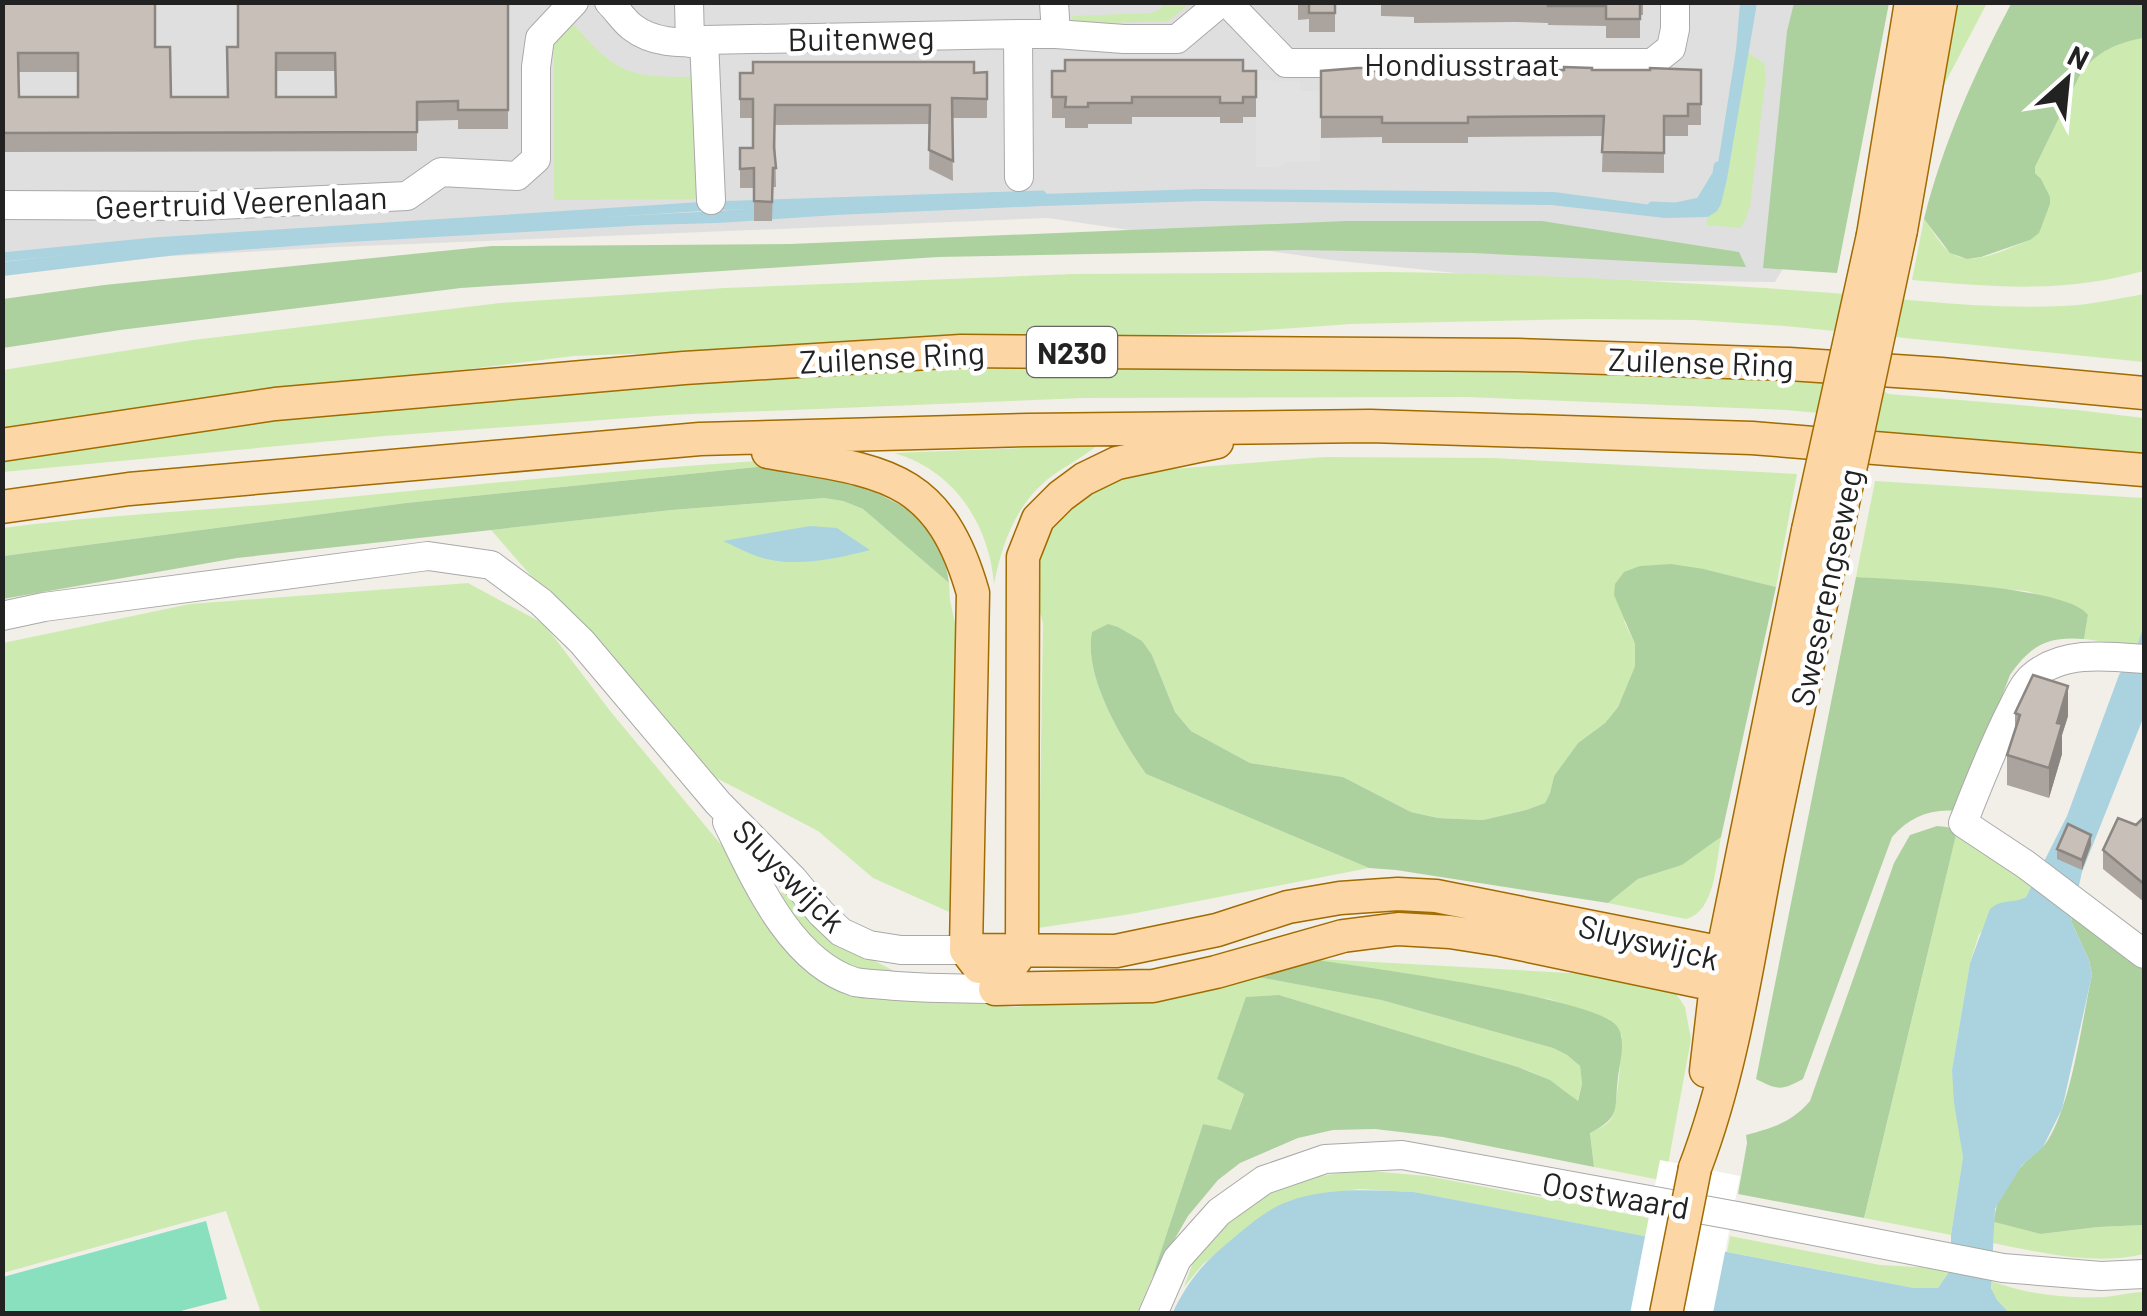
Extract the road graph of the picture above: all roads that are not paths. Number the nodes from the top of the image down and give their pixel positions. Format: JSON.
{"nodes":[{"id":1,"x":574,"y":2,"type":"edge"},
{"id":2,"x":609,"y":2,"type":"edge"},
{"id":3,"x":689,"y":2,"type":"edge"},
{"id":4,"x":1054,"y":2,"type":"edge"},
{"id":5,"x":1224,"y":2,"type":"edge"},
{"id":6,"x":1675,"y":2,"type":"edge"},
{"id":7,"x":1911,"y":2,"type":"edge"},
{"id":8,"x":1941,"y":2,"type":"edge"},
{"id":9,"x":1018,"y":34,"type":"junction"},
{"id":10,"x":1056,"y":34,"type":"junction"},
{"id":11,"x":697,"y":42,"type":"junction"},
{"id":12,"x":1018,"y":177,"type":"dead end"},
{"id":13,"x":711,"y":200,"type":"dead end"},
{"id":14,"x":2,"y":204,"type":"edge"},
{"id":15,"x":1887,"y":233,"type":"junction"},
{"id":16,"x":2144,"y":394,"type":"edge"},
{"id":17,"x":1370,"y":426,"type":"junction"},
{"id":18,"x":700,"y":439,"type":"junction"},
{"id":19,"x":2,"y":445,"type":"edge"},
{"id":20,"x":2144,"y":470,"type":"edge"},
{"id":21,"x":2,"y":507,"type":"edge"},
{"id":22,"x":2,"y":616,"type":"edge"},
{"id":23,"x":2131,"y":658,"type":"edge"},
{"id":24,"x":718,"y":803,"type":"junction"},
{"id":25,"x":966,"y":950,"type":"junction"},
{"id":26,"x":1022,"y":951,"type":"junction"},
{"id":27,"x":2144,"y":954,"type":"edge"},
{"id":28,"x":1728,"y":970,"type":"junction"},
{"id":29,"x":995,"y":989,"type":"junction"},
{"id":30,"x":2144,"y":1274,"type":"edge"},
{"id":31,"x":1154,"y":1314,"type":"edge"},
{"id":32,"x":1666,"y":1314,"type":"edge"}],
"edges":[{"from":1,"to":14,"type":"street","name":"Geertruid Veerenlaan"},
{"from":2,"to":11,"type":"street","name":"Buitenweg"},
{"from":3,"to":11,"type":"street"},
{"from":4,"to":10,"type":"street"},
{"from":5,"to":6,"type":"street","name":"Hondiusstraat"},
{"from":5,"to":10,"type":"street","name":"Buitenweg"},
{"from":7,"to":15,"type":"main road","name":"Sweserengseweg"},
{"from":8,"to":15,"type":"main road","name":"Sweserengseweg"},
{"from":9,"to":10,"type":"street","name":"Buitenweg"},
{"from":9,"to":11,"type":"street","name":"Buitenweg"},
{"from":9,"to":12,"type":"street"},
{"from":11,"to":13,"type":"street"},
{"from":15,"to":28,"type":"main road","name":"Sweserengseweg","bridge":true},
{"from":16,"to":19,"type":"main road","name":"Zuilense Ring","number":"N230"},
{"from":17,"to":18,"type":"main road"},
{"from":17,"to":20,"type":"main road"},
{"from":17,"to":26,"type":"main road"},
{"from":18,"to":21,"type":"main road"},
{"from":18,"to":25,"type":"main road"},
{"from":22,"to":24,"type":"street","name":"Sluyswijck"},
{"from":23,"to":27,"type":"street"},
{"from":24,"to":25,"type":"street","name":"Sluyswijck"},
{"from":24,"to":29,"type":"street","name":"Sluyswijck"},
{"from":25,"to":26,"type":"main road","name":"Sluyswijck"},
{"from":25,"to":29,"type":"main road"},
{"from":26,"to":28,"type":"main road","name":"Sluyswijck"},
{"from":26,"to":29,"type":"main road"},
{"from":28,"to":29,"type":"main road","name":"Sluyswijck"},
{"from":28,"to":32,"type":"main road","name":"Sweserengseweg","bridge":true},
{"from":30,"to":31,"type":"street","name":"Oostwaard"}]}
